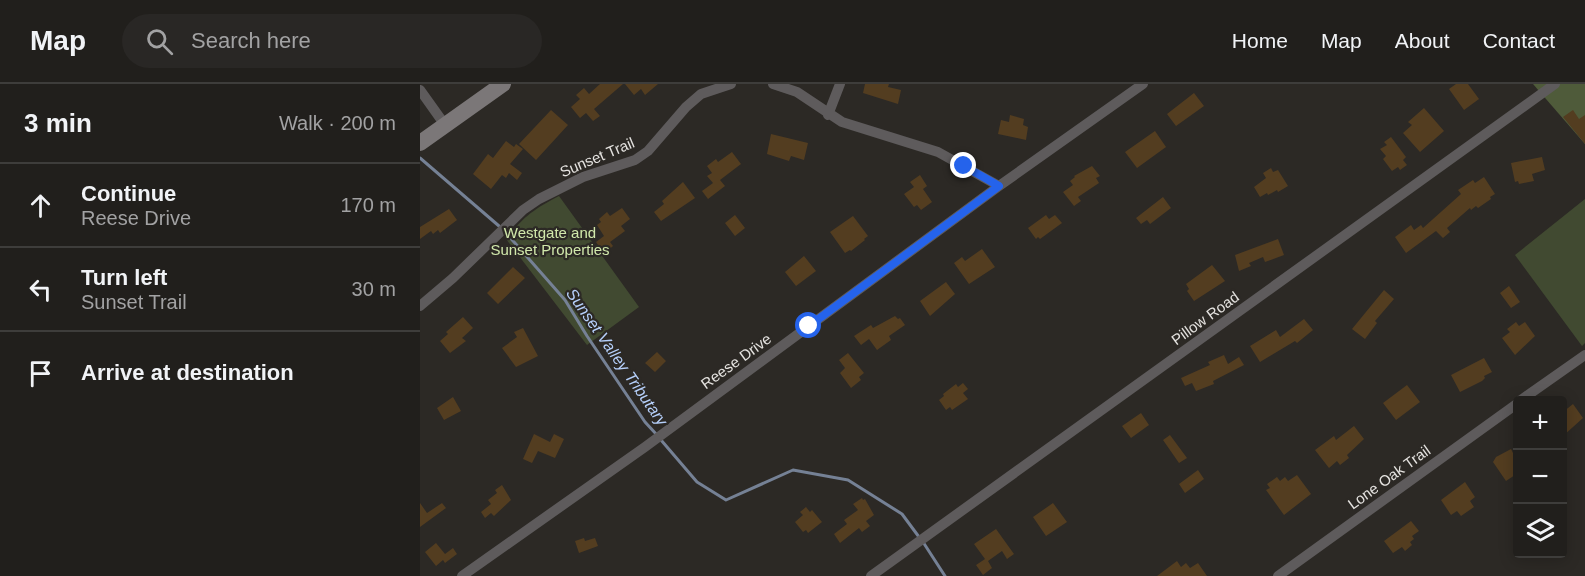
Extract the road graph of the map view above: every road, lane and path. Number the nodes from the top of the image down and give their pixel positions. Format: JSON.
{"nodes":[{"id":1,"x":502,"y":84,"type":"edge"},
{"id":2,"x":731,"y":84,"type":"edge"},
{"id":3,"x":773,"y":84,"type":"edge"},
{"id":4,"x":840,"y":84,"type":"edge"},
{"id":5,"x":1143,"y":84,"type":"edge"},
{"id":6,"x":1556,"y":84,"type":"edge"},
{"id":7,"x":420,"y":90,"type":"edge"},
{"id":8,"x":828,"y":115,"type":"junction"},
{"id":9,"x":445,"y":125,"type":"junction"},
{"id":10,"x":420,"y":143,"type":"edge"},
{"id":11,"x":999,"y":186,"type":"junction"},
{"id":12,"x":420,"y":306,"type":"edge"},
{"id":13,"x":1585,"y":355,"type":"edge"},
{"id":14,"x":1527,"y":396,"type":"edge"},
{"id":15,"x":1513,"y":407,"type":"edge"},
{"id":16,"x":462,"y":576,"type":"edge"},
{"id":17,"x":871,"y":576,"type":"edge"},
{"id":18,"x":1278,"y":576,"type":"edge"}],
"edges":[{"from":1,"to":9,"type":"main road"},
{"from":2,"to":12,"type":"street","name":"Sunset Trail"},
{"from":3,"to":8,"type":"street"},
{"from":4,"to":8,"type":"street"},
{"from":5,"to":11,"type":"street","name":"Reese Drive"},
{"from":6,"to":17,"type":"street","name":"Pillow Road"},
{"from":7,"to":9,"type":"street"},
{"from":8,"to":11,"type":"street"},
{"from":9,"to":10,"type":"main road"},
{"from":11,"to":16,"type":"street","name":"Reese Drive"},
{"from":13,"to":14,"type":"street"},
{"from":15,"to":18,"type":"street","name":"Lone Oak Trail"}]}
